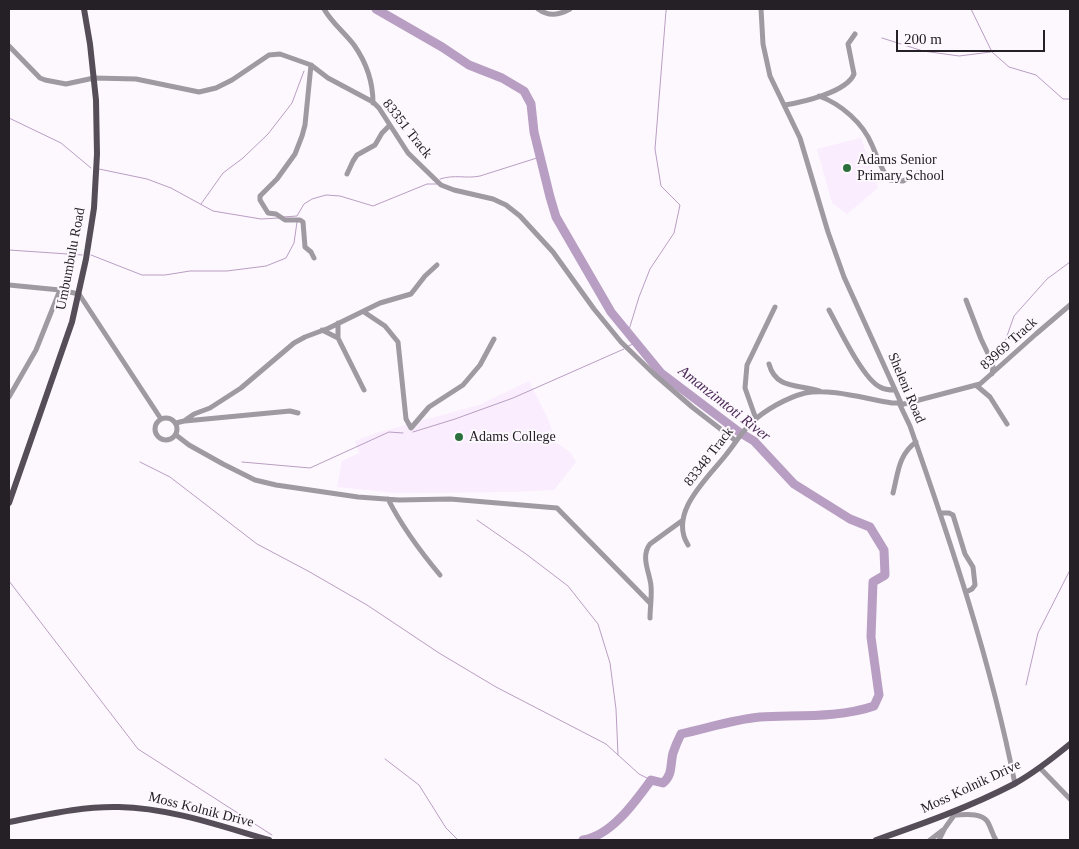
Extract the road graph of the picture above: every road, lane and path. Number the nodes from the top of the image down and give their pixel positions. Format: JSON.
{"nodes":[{"id":1,"x":84,"y":9,"type":"edge"},
{"id":2,"x":324,"y":9,"type":"edge"},
{"id":3,"x":538,"y":9,"type":"edge"},
{"id":4,"x":570,"y":9,"type":"edge"},
{"id":5,"x":761,"y":9,"type":"edge"},
{"id":6,"x":855,"y":34,"type":"dead end"},
{"id":7,"x":9,"y":46,"type":"edge"},
{"id":8,"x":311,"y":66,"type":"junction"},
{"id":9,"x":94,"y":78,"type":"junction"},
{"id":10,"x":819,"y":96,"type":"junction"},
{"id":11,"x":373,"y":104,"type":"junction"},
{"id":12,"x":785,"y":105,"type":"junction"},
{"id":13,"x":390,"y":126,"type":"junction"},
{"id":14,"x":918,"y":173,"type":"dead end"},
{"id":15,"x":347,"y":174,"type":"dead end"},
{"id":16,"x":314,"y":258,"type":"dead end"},
{"id":17,"x":437,"y":265,"type":"dead end"},
{"id":18,"x":9,"y":284,"type":"edge"},
{"id":19,"x":60,"y":290,"type":"junction"},
{"id":20,"x":78,"y":294,"type":"junction"},
{"id":21,"x":966,"y":300,"type":"dead end"},
{"id":22,"x":1070,"y":305,"type":"edge"},
{"id":23,"x":775,"y":307,"type":"dead end"},
{"id":24,"x":829,"y":310,"type":"dead end"},
{"id":25,"x":364,"y":312,"type":"junction"},
{"id":26,"x":338,"y":323,"type":"junction"},
{"id":27,"x":322,"y":330,"type":"junction"},
{"id":28,"x":338,"y":338,"type":"junction"},
{"id":29,"x":494,"y":339,"type":"dead end"},
{"id":30,"x":769,"y":364,"type":"dead end"},
{"id":31,"x":992,"y":375,"type":"junction"},
{"id":32,"x":977,"y":386,"type":"junction"},
{"id":33,"x":364,"y":390,"type":"dead end"},
{"id":34,"x":896,"y":390,"type":"junction"},
{"id":35,"x":823,"y":392,"type":"junction"},
{"id":36,"x":9,"y":397,"type":"edge"},
{"id":37,"x":901,"y":404,"type":"junction"},
{"id":38,"x":298,"y":413,"type":"dead end"},
{"id":39,"x":161,"y":419,"type":"junction"},
{"id":40,"x":756,"y":419,"type":"junction"},
{"id":41,"x":184,"y":421,"type":"junction"},
{"id":42,"x":176,"y":422,"type":"junction"},
{"id":43,"x":1007,"y":424,"type":"dead end"},
{"id":44,"x":176,"y":435,"type":"junction"},
{"id":45,"x":738,"y":438,"type":"junction"},
{"id":46,"x":916,"y":442,"type":"junction"},
{"id":47,"x":893,"y":493,"type":"dead end"},
{"id":48,"x":388,"y":499,"type":"junction"},
{"id":49,"x":9,"y":503,"type":"edge"},
{"id":50,"x":940,"y":514,"type":"junction"},
{"id":51,"x":683,"y":520,"type":"junction"},
{"id":52,"x":688,"y":545,"type":"dead end"},
{"id":53,"x":440,"y":575,"type":"dead end"},
{"id":54,"x":966,"y":592,"type":"junction"},
{"id":55,"x":650,"y":603,"type":"junction"},
{"id":56,"x":650,"y":618,"type":"dead end"},
{"id":57,"x":1070,"y":744,"type":"edge"},
{"id":58,"x":1040,"y":768,"type":"junction"},
{"id":59,"x":1015,"y":784,"type":"junction"},
{"id":60,"x":1070,"y":799,"type":"edge"},
{"id":61,"x":960,"y":808,"type":"junction"},
{"id":62,"x":954,"y":815,"type":"junction"},
{"id":63,"x":9,"y":822,"type":"edge"},
{"id":64,"x":945,"y":828,"type":"junction"},
{"id":65,"x":269,"y":840,"type":"edge"},
{"id":66,"x":876,"y":840,"type":"edge"},
{"id":67,"x":930,"y":840,"type":"edge"},
{"id":68,"x":940,"y":840,"type":"edge"},
{"id":69,"x":996,"y":840,"type":"edge"}],
"edges":[{"from":1,"to":9,"type":"main road","name":"Umbumbulu Road"},
{"from":2,"to":11,"type":"street"},
{"from":3,"to":4,"type":"street"},
{"from":5,"to":12,"type":"street","name":"Sheleni Road"},
{"from":6,"to":10,"type":"street"},
{"from":7,"to":9,"type":"street","name":"83351 Track"},
{"from":8,"to":9,"type":"street","name":"83351 Track"},
{"from":8,"to":11,"type":"street","name":"83351 Track"},
{"from":8,"to":16,"type":"street"},
{"from":9,"to":20,"type":"main road","name":"Umbumbulu Road"},
{"from":10,"to":12,"type":"street"},
{"from":10,"to":14,"type":"street"},
{"from":11,"to":13,"type":"street","name":"83351 Track"},
{"from":12,"to":34,"type":"street","name":"Sheleni Road"},
{"from":13,"to":15,"type":"street"},
{"from":13,"to":45,"type":"street","name":"83351 Track"},
{"from":17,"to":25,"type":"street"},
{"from":18,"to":19,"type":"street"},
{"from":19,"to":20,"type":"street"},
{"from":19,"to":36,"type":"street"},
{"from":20,"to":39,"type":"street"},
{"from":20,"to":49,"type":"main road","name":"Umbumbulu Road"},
{"from":21,"to":31,"type":"street"},
{"from":22,"to":31,"type":"street","name":"83969 Track"},
{"from":23,"to":40,"type":"street"},
{"from":24,"to":34,"type":"street"},
{"from":25,"to":26,"type":"street"},
{"from":25,"to":29,"type":"street"},
{"from":26,"to":27,"type":"street"},
{"from":26,"to":28,"type":"street"},
{"from":27,"to":28,"type":"street"},
{"from":27,"to":41,"type":"street"},
{"from":28,"to":33,"type":"street"},
{"from":30,"to":35,"type":"street"},
{"from":31,"to":32,"type":"street","name":"83969 Track"},
{"from":32,"to":37,"type":"street","name":"83969 Track"},
{"from":32,"to":43,"type":"street"},
{"from":34,"to":37,"type":"street","name":"Sheleni Road"},
{"from":35,"to":37,"type":"street","name":"83348 Track"},
{"from":35,"to":40,"type":"street","name":"83348 Track"},
{"from":37,"to":46,"type":"street","name":"Sheleni Road"},
{"from":38,"to":41,"type":"street"},
{"from":39,"to":42,"type":"street"},
{"from":39,"to":44,"type":"street"},
{"from":40,"to":45,"type":"street","name":"83348 Track"},
{"from":41,"to":42,"type":"street"},
{"from":42,"to":44,"type":"street"},
{"from":44,"to":48,"type":"street"},
{"from":45,"to":51,"type":"street","name":"83348 Track"},
{"from":46,"to":47,"type":"street"},
{"from":46,"to":50,"type":"street","name":"Sheleni Road"},
{"from":48,"to":53,"type":"street"},
{"from":48,"to":55,"type":"street"},
{"from":50,"to":54,"type":"street","name":"Sheleni Road"},
{"from":50,"to":54,"type":"street"},
{"from":51,"to":52,"type":"street"},
{"from":51,"to":55,"type":"street"},
{"from":54,"to":59,"type":"street","name":"Sheleni Road"},
{"from":55,"to":56,"type":"street"},
{"from":57,"to":58,"type":"main road","name":"Moss Kolnik Drive"},
{"from":58,"to":59,"type":"main road","name":"Moss Kolnik Drive"},
{"from":58,"to":60,"type":"street"},
{"from":59,"to":61,"type":"main road","name":"Moss Kolnik Drive"},
{"from":61,"to":62,"type":"street"},
{"from":61,"to":66,"type":"main road","name":"Moss Kolnik Drive"},
{"from":62,"to":64,"type":"street"},
{"from":62,"to":69,"type":"street"},
{"from":63,"to":65,"type":"main road","name":"Moss Kolnik Drive"},
{"from":64,"to":67,"type":"street"},
{"from":64,"to":68,"type":"street"}]}
